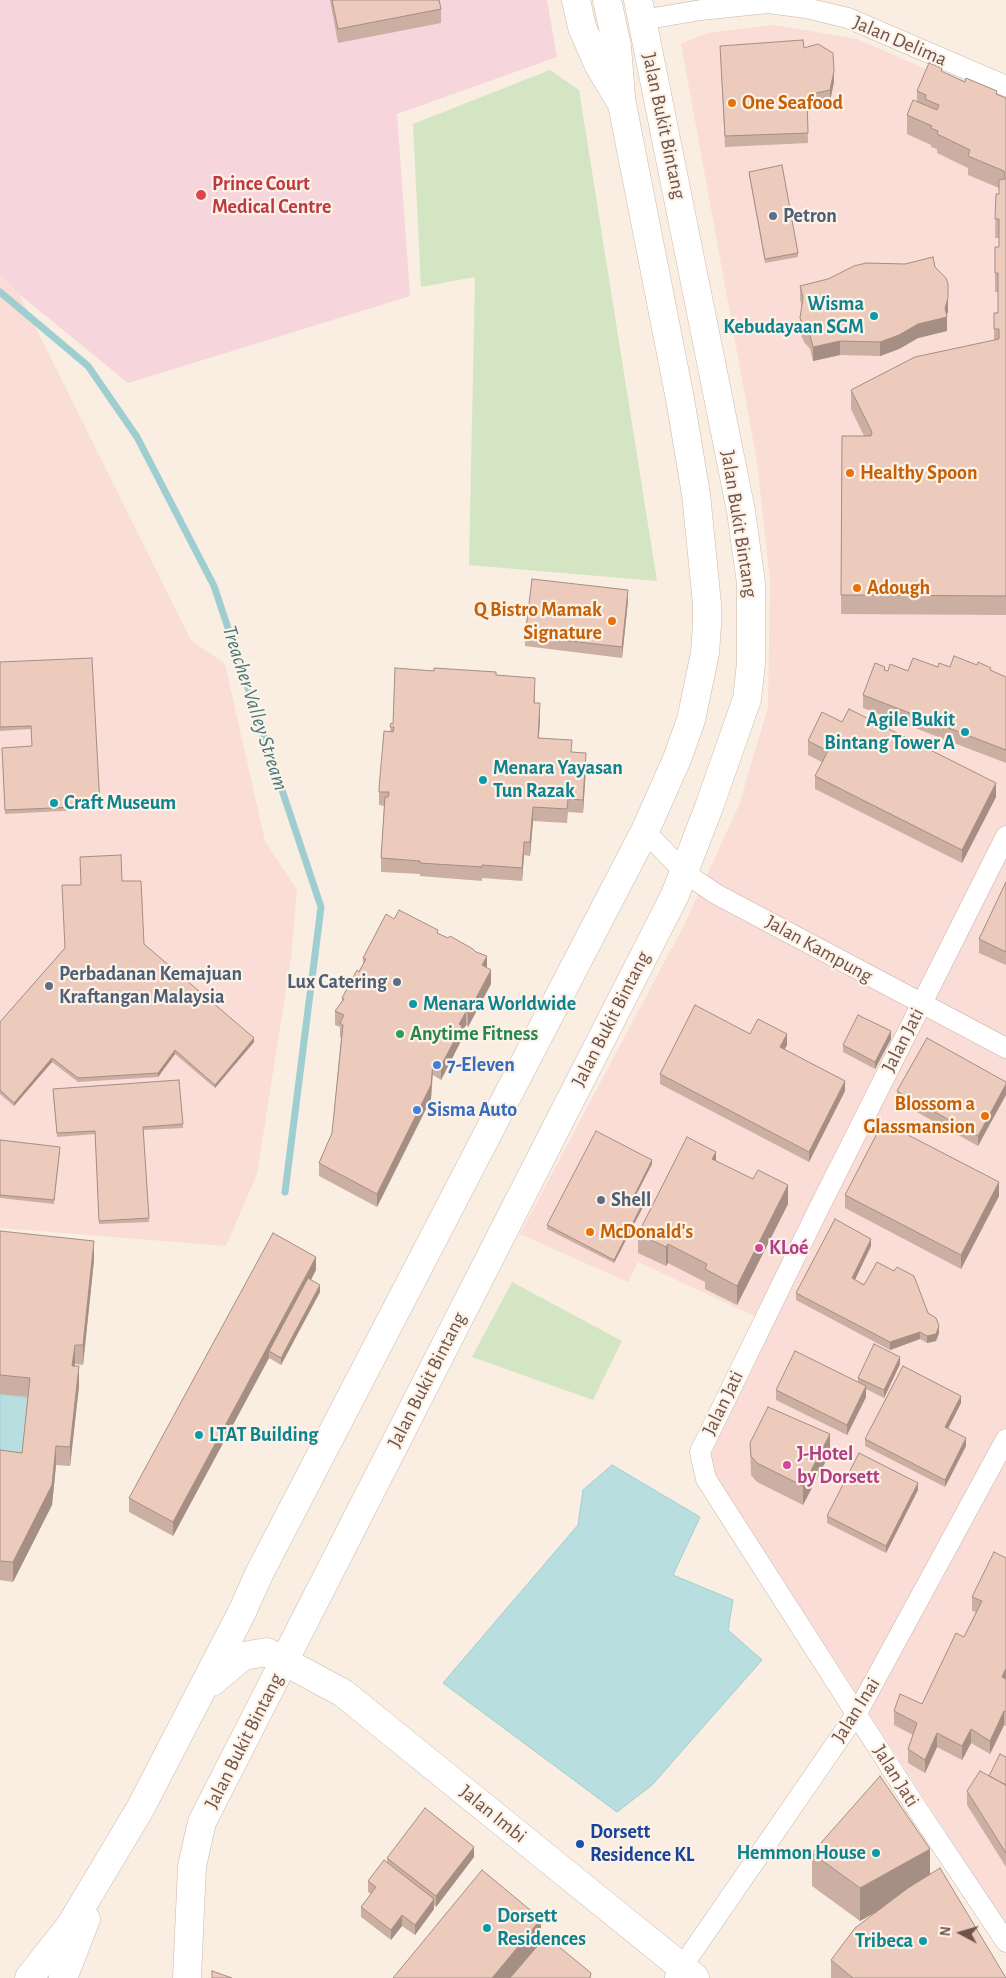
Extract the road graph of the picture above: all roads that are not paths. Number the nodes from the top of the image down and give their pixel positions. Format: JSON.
{"nodes":[{"id":1,"x":576,"y":0,"type":"edge"},
{"id":2,"x":607,"y":0,"type":"edge"},
{"id":3,"x":640,"y":10,"type":"edge"},
{"id":4,"x":1006,"y":86,"type":"edge"},
{"id":5,"x":622,"y":104,"type":"junction"},
{"id":6,"x":645,"y":830,"type":"junction"},
{"id":7,"x":1006,"y":836,"type":"edge"},
{"id":8,"x":685,"y":873,"type":"junction"},
{"id":9,"x":922,"y":1004,"type":"junction"},
{"id":10,"x":1006,"y":1048,"type":"edge"},
{"id":11,"x":1006,"y":1439,"type":"edge"},
{"id":12,"x":285,"y":1660,"type":"junction"},
{"id":13,"x":202,"y":1691,"type":"junction"},
{"id":14,"x":856,"y":1713,"type":"junction"},
{"id":15,"x":107,"y":1864,"type":"junction"},
{"id":16,"x":1006,"y":1942,"type":"edge"},
{"id":17,"x":683,"y":1975,"type":"edge"},
{"id":18,"x":28,"y":1978,"type":"edge"},
{"id":19,"x":63,"y":1978,"type":"edge"},
{"id":20,"x":187,"y":1978,"type":"edge"}],
"edges":[{"from":1,"to":5,"type":"main road","name":"Jalan Bukit Bintang"},
{"from":2,"to":5,"type":"main road"},
{"from":3,"to":4,"type":"street","name":"Jalan Delima"},
{"from":3,"to":8,"type":"main road","name":"Jalan Bukit Bintang"},
{"from":5,"to":6,"type":"main road","name":"Jalan Bukit Bintang"},
{"from":6,"to":8,"type":"street","name":"Jalan Kampung"},
{"from":6,"to":13,"type":"main road","name":"Jalan Bukit Bintang"},
{"from":7,"to":9,"type":"street","name":"Jalan Jati"},
{"from":8,"to":9,"type":"street","name":"Jalan Kampung"},
{"from":8,"to":12,"type":"main road","name":"Jalan Bukit Bintang"},
{"from":9,"to":10,"type":"street","name":"Jalan Kampung"},
{"from":9,"to":14,"type":"street","name":"Jalan Jati"},
{"from":11,"to":14,"type":"street","name":"Jalan Inai"},
{"from":12,"to":13,"type":"main road","name":"Jalan Imbi"},
{"from":12,"to":17,"type":"main road","name":"Jalan Imbi"},
{"from":12,"to":20,"type":"main road","name":"Jalan Bukit Bintang"},
{"from":13,"to":15,"type":"main road","name":"Jalan Bukit Bintang"},
{"from":14,"to":16,"type":"street","name":"Jalan Jati"},
{"from":14,"to":17,"type":"street","name":"Jalan Inai"},
{"from":15,"to":18,"type":"main road","name":"Jalan Bukit Bintang"},
{"from":15,"to":19,"type":"main road"}]}
